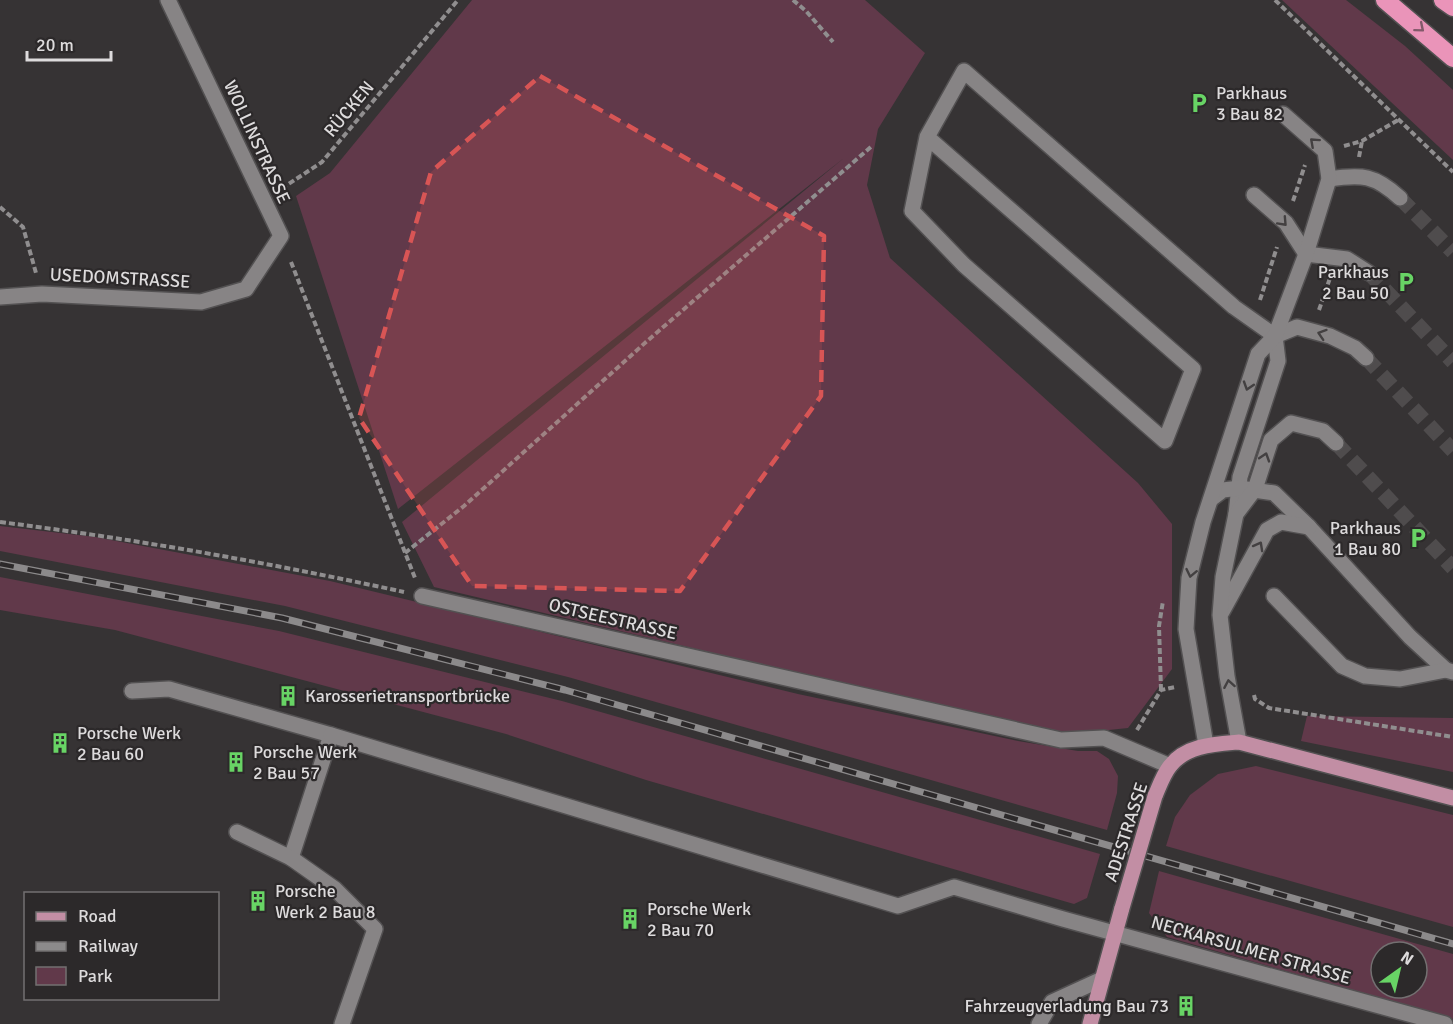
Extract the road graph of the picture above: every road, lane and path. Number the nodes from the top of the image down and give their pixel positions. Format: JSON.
{"nodes":[{"id":1,"x":168,"y":0,"type":"edge"},
{"id":2,"x":458,"y":0,"type":"edge"},
{"id":3,"x":793,"y":0,"type":"edge"},
{"id":4,"x":1275,"y":0,"type":"edge"},
{"id":5,"x":1385,"y":0,"type":"edge"},
{"id":6,"x":1443,"y":0,"type":"edge"},
{"id":7,"x":1453,"y":7,"type":"edge"},
{"id":8,"x":833,"y":42,"type":"dead end"},
{"id":9,"x":1453,"y":58,"type":"edge"},
{"id":10,"x":1283,"y":114,"type":"dead end"},
{"id":11,"x":927,"y":137,"type":"junction"},
{"id":12,"x":872,"y":146,"type":"dead end"},
{"id":13,"x":1453,"y":172,"type":"edge"},
{"id":14,"x":1329,"y":178,"type":"junction"},
{"id":15,"x":1254,"y":195,"type":"dead end"},
{"id":16,"x":284,"y":197,"type":"dead end"},
{"id":17,"x":1400,"y":198,"type":"tunnel mouth"},
{"id":18,"x":0,"y":207,"type":"edge"},
{"id":19,"x":280,"y":236,"type":"junction"},
{"id":20,"x":1306,"y":254,"type":"junction"},
{"id":21,"x":1369,"y":273,"type":"tunnel mouth"},
{"id":22,"x":42,"y":294,"type":"junction"},
{"id":23,"x":0,"y":297,"type":"edge"},
{"id":24,"x":1275,"y":336,"type":"junction"},
{"id":25,"x":1366,"y":358,"type":"tunnel mouth"},
{"id":26,"x":1336,"y":443,"type":"tunnel mouth"},
{"id":27,"x":1247,"y":488,"type":"junction"},
{"id":28,"x":1211,"y":499,"type":"junction"},
{"id":29,"x":0,"y":522,"type":"edge"},
{"id":30,"x":1309,"y":527,"type":"junction"},
{"id":31,"x":405,"y":553,"type":"junction"},
{"id":32,"x":422,"y":596,"type":"junction"},
{"id":33,"x":1274,"y":596,"type":"dead end"},
{"id":34,"x":1220,"y":615,"type":"junction"},
{"id":35,"x":1449,"y":671,"type":"edge"},
{"id":36,"x":1195,"y":682,"type":"junction"},
{"id":37,"x":1252,"y":690,"type":"dead end"},
{"id":38,"x":132,"y":691,"type":"dead end"},
{"id":39,"x":331,"y":735,"type":"junction"},
{"id":40,"x":1453,"y":737,"type":"edge"},
{"id":41,"x":1239,"y":742,"type":"junction"},
{"id":42,"x":1206,"y":745,"type":"junction"},
{"id":43,"x":1128,"y":747,"type":"junction"},
{"id":44,"x":1170,"y":766,"type":"junction"},
{"id":45,"x":1453,"y":798,"type":"edge"},
{"id":46,"x":237,"y":832,"type":"dead end"},
{"id":47,"x":291,"y":858,"type":"junction"},
{"id":48,"x":1116,"y":932,"type":"junction"},
{"id":49,"x":1102,"y":979,"type":"junction"},
{"id":50,"x":342,"y":1024,"type":"edge"},
{"id":51,"x":1039,"y":1024,"type":"edge"},
{"id":52,"x":1090,"y":1024,"type":"edge"},
{"id":53,"x":1445,"y":1024,"type":"edge"}],
"edges":[{"from":1,"to":19,"type":"street","name":"WOLLINSTRASSE"},
{"from":2,"to":16,"type":"path","name":"RÜCKEN"},
{"from":3,"to":8,"type":"path"},
{"from":4,"to":13,"type":"path"},
{"from":5,"to":9,"type":"highway","one_way":true},
{"from":6,"to":7,"type":"highway"},
{"from":14,"to":10,"type":"street","one_way":true},
{"from":11,"to":11,"type":"street"},
{"from":11,"to":24,"type":"street"},
{"from":12,"to":31,"type":"path"},
{"from":14,"to":17,"type":"street"},
{"from":14,"to":20,"type":"street"},
{"from":15,"to":20,"type":"street","one_way":true},
{"from":18,"to":22,"type":"path"},
{"from":19,"to":22,"type":"street","name":"USEDOMSTRASSE"},
{"from":19,"to":31,"type":"path"},
{"from":20,"to":21,"type":"street"},
{"from":20,"to":24,"type":"street"},
{"from":22,"to":23,"type":"street","name":"USEDOMSTRASSE"},
{"from":25,"to":24,"type":"street","one_way":true},
{"from":24,"to":27,"type":"street"},
{"from":24,"to":28,"type":"street","one_way":true},
{"from":27,"to":26,"type":"street","one_way":true},
{"from":27,"to":28,"type":"street"},
{"from":27,"to":30,"type":"street"},
{"from":27,"to":34,"type":"street"},
{"from":28,"to":36,"type":"street","one_way":true},
{"from":29,"to":32,"type":"path"},
{"from":34,"to":30,"type":"street","one_way":true},
{"from":30,"to":35,"type":"street"},
{"from":31,"to":32,"type":"path"},
{"from":32,"to":43,"type":"street","name":"OSTSEESTRASSE"},
{"from":33,"to":35,"type":"street"},
{"from":41,"to":34,"type":"street","one_way":true},
{"from":36,"to":42,"type":"street"},
{"from":36,"to":43,"type":"path"},
{"from":37,"to":40,"type":"path"},
{"from":38,"to":39,"type":"street","name":"NECKARSULMER STRASSE"},
{"from":39,"to":47,"type":"street"},
{"from":39,"to":48,"type":"street","name":"NECKARSULMER STRASSE"},
{"from":41,"to":42,"type":"main road","name":"ADESTRASSE"},
{"from":41,"to":45,"type":"main road","name":"ADESTRASSE"},
{"from":42,"to":44,"type":"main road","name":"ADESTRASSE"},
{"from":43,"to":44,"type":"street","name":"OSTSEESTRASSE"},
{"from":44,"to":48,"type":"main road","name":"ADESTRASSE","bridge":true},
{"from":46,"to":47,"type":"street"},
{"from":47,"to":50,"type":"street"},
{"from":48,"to":49,"type":"main road","name":"ADESTRASSE"},
{"from":48,"to":53,"type":"street","name":"NECKARSULMER STRASSE"},
{"from":49,"to":51,"type":"street"},
{"from":49,"to":52,"type":"main road","name":"ADESTRASSE"}]}
